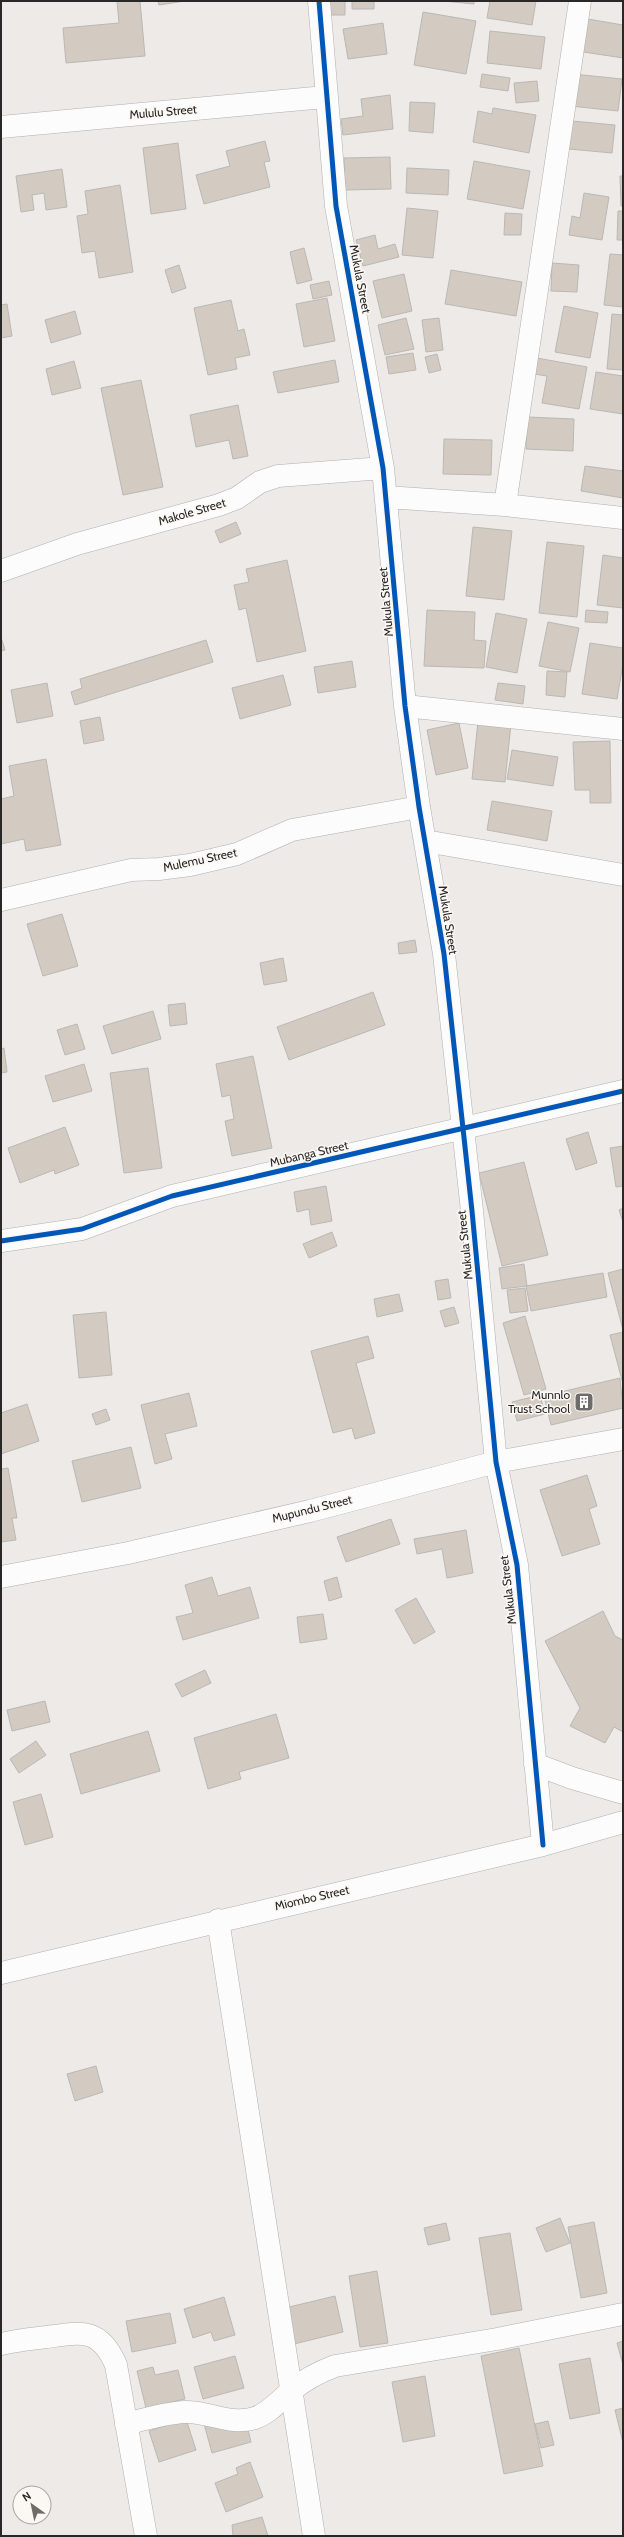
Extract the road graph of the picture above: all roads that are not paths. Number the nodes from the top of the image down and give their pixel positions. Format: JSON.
{"nodes":[{"id":1,"x":319,"y":1,"type":"edge"},
{"id":2,"x":580,"y":1,"type":"edge"},
{"id":3,"x":325,"y":97,"type":"junction"},
{"id":4,"x":1,"y":127,"type":"edge"},
{"id":5,"x":384,"y":468,"type":"junction"},
{"id":6,"x":386,"y":497,"type":"junction"},
{"id":7,"x":505,"y":505,"type":"junction"},
{"id":8,"x":623,"y":518,"type":"edge"},
{"id":9,"x":1,"y":571,"type":"edge"},
{"id":10,"x":405,"y":706,"type":"junction"},
{"id":11,"x":623,"y":729,"type":"edge"},
{"id":12,"x":419,"y":806,"type":"junction"},
{"id":13,"x":425,"y":841,"type":"junction"},
{"id":14,"x":623,"y":875,"type":"edge"},
{"id":15,"x":1,"y":900,"type":"edge"},
{"id":16,"x":623,"y":1091,"type":"edge"},
{"id":17,"x":462,"y":1128,"type":"junction"},
{"id":18,"x":1,"y":1241,"type":"edge"},
{"id":19,"x":623,"y":1439,"type":"edge"},
{"id":20,"x":496,"y":1462,"type":"junction"},
{"id":21,"x":1,"y":1577,"type":"edge"},
{"id":22,"x":535,"y":1764,"type":"junction"},
{"id":23,"x":623,"y":1793,"type":"edge"},
{"id":24,"x":623,"y":1822,"type":"edge"},
{"id":25,"x":543,"y":1845,"type":"junction"},
{"id":26,"x":218,"y":1920,"type":"junction"},
{"id":27,"x":1,"y":1973,"type":"edge"},
{"id":28,"x":623,"y":2314,"type":"edge"},
{"id":29,"x":1,"y":2344,"type":"edge"},
{"id":30,"x":292,"y":2390,"type":"junction"},
{"id":31,"x":126,"y":2424,"type":"junction"},
{"id":32,"x":146,"y":2536,"type":"edge"},
{"id":33,"x":314,"y":2536,"type":"edge"}],
"edges":[{"from":1,"to":3,"type":"street","name":"Mukula Street"},
{"from":2,"to":7,"type":"street"},
{"from":3,"to":4,"type":"street","name":"Mululu Street"},
{"from":3,"to":5,"type":"street","name":"Mukula Street"},
{"from":5,"to":6,"type":"street","name":"Mukula Street"},
{"from":5,"to":9,"type":"street","name":"Makole Street"},
{"from":6,"to":7,"type":"street"},
{"from":6,"to":10,"type":"street","name":"Mukula Street"},
{"from":7,"to":8,"type":"street"},
{"from":10,"to":11,"type":"street"},
{"from":10,"to":12,"type":"street","name":"Mukula Street"},
{"from":12,"to":13,"type":"street","name":"Mukula Street"},
{"from":12,"to":15,"type":"street","name":"Mulemu Street"},
{"from":13,"to":14,"type":"street"},
{"from":13,"to":17,"type":"street","name":"Mukula Street"},
{"from":16,"to":17,"type":"street","name":"Mubanga Street"},
{"from":17,"to":18,"type":"street","name":"Mubanga Street"},
{"from":17,"to":20,"type":"street","name":"Mukula Street"},
{"from":19,"to":20,"type":"street","name":"Mupundu Street"},
{"from":20,"to":21,"type":"street","name":"Mupundu Street"},
{"from":20,"to":22,"type":"street","name":"Mukula Street"},
{"from":22,"to":23,"type":"street"},
{"from":22,"to":25,"type":"street","name":"Mukula Street"},
{"from":24,"to":25,"type":"street","name":"Miombo Street"},
{"from":25,"to":26,"type":"street","name":"Miombo Street"},
{"from":26,"to":27,"type":"street","name":"Miombo Street"},
{"from":26,"to":30,"type":"street"},
{"from":28,"to":30,"type":"street"},
{"from":29,"to":31,"type":"street"},
{"from":30,"to":31,"type":"street"},
{"from":30,"to":33,"type":"street"},
{"from":31,"to":32,"type":"street"}]}
